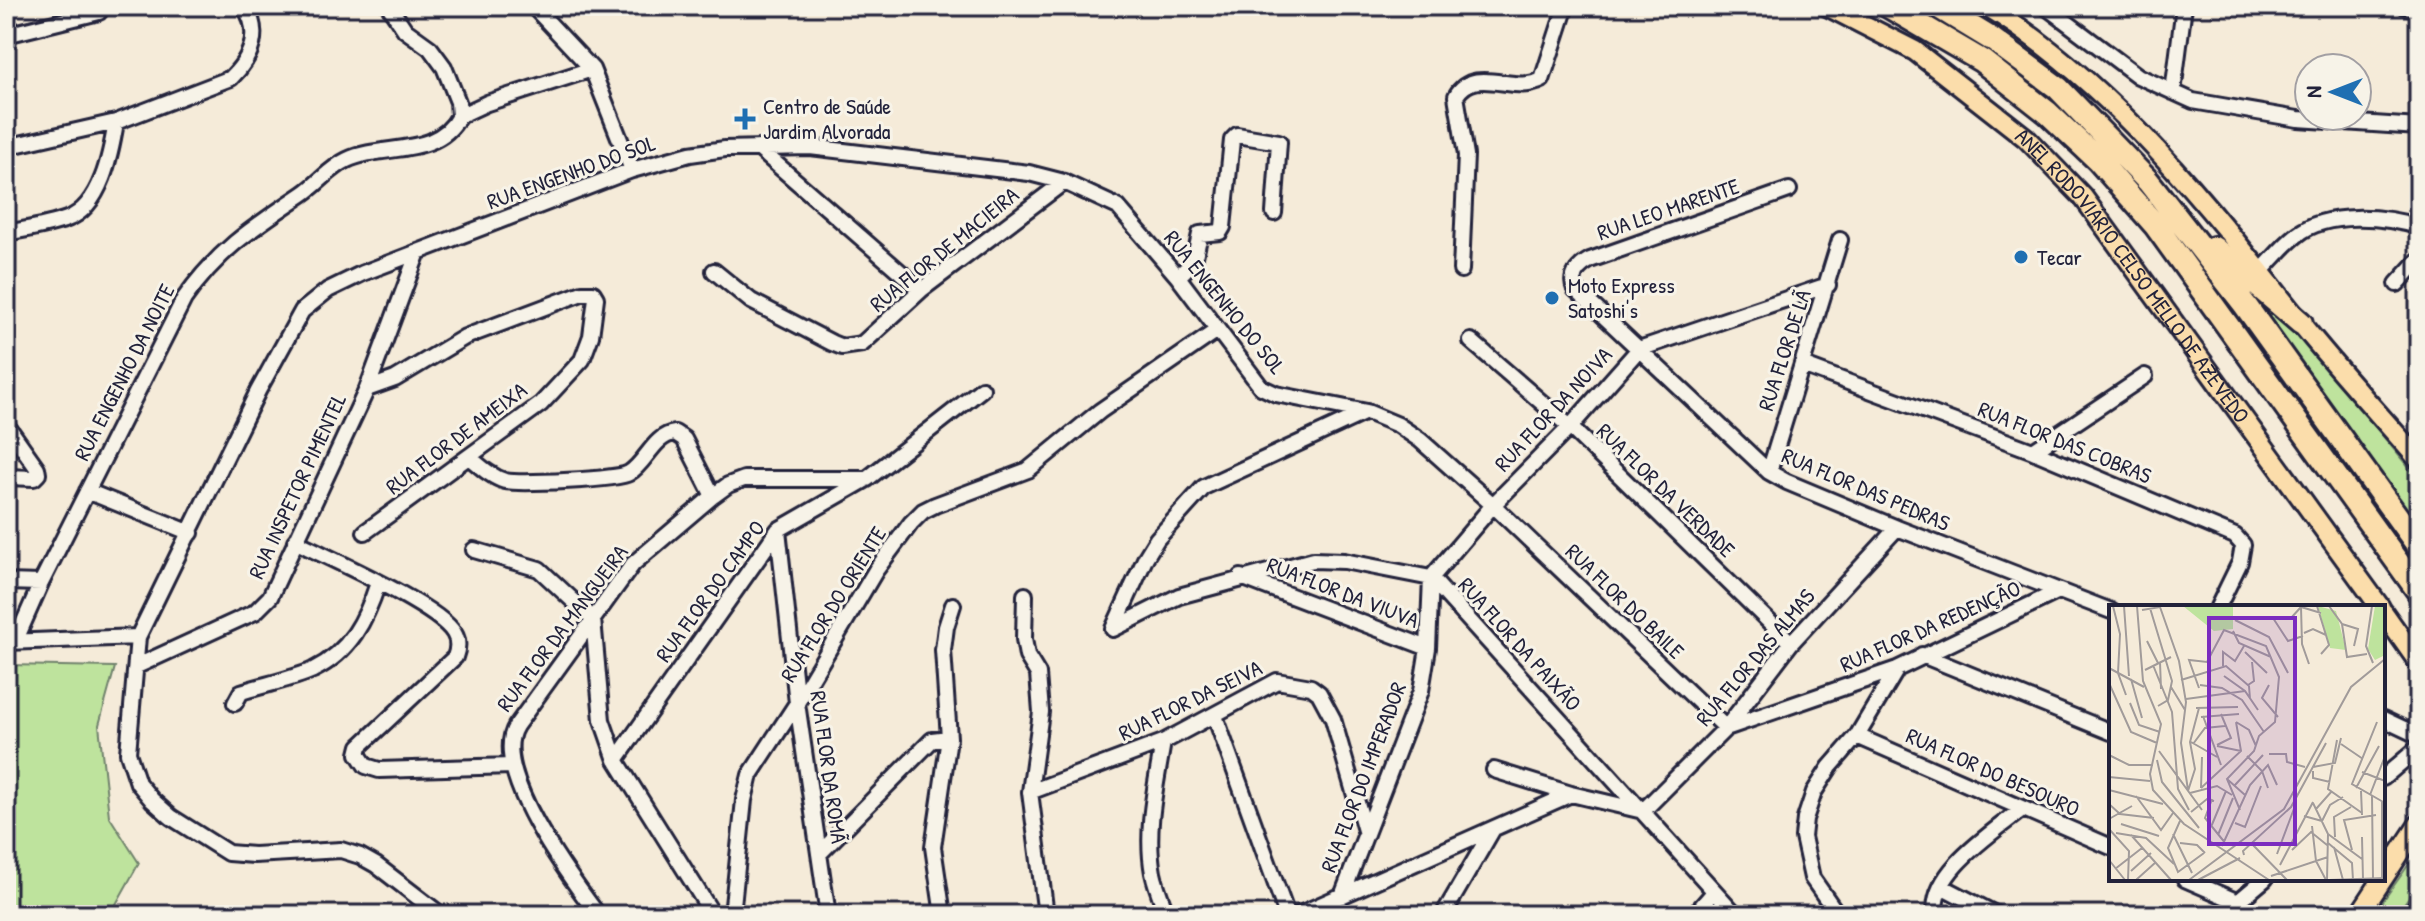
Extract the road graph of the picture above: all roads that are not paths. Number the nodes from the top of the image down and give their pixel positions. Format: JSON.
{"nodes":[{"id":1,"x":244,"y":6,"type":"edge"},
{"id":2,"x":389,"y":6,"type":"edge"},
{"id":3,"x":533,"y":6,"type":"edge"},
{"id":4,"x":1566,"y":6,"type":"edge"},
{"id":5,"x":1827,"y":6,"type":"edge"},
{"id":6,"x":1888,"y":6,"type":"edge"},
{"id":7,"x":1937,"y":6,"type":"edge"},
{"id":8,"x":1987,"y":6,"type":"edge"},
{"id":9,"x":2045,"y":6,"type":"edge"},
{"id":10,"x":2184,"y":6,"type":"edge"},
{"id":11,"x":2405,"y":6,"type":"edge"},
{"id":12,"x":2419,"y":8,"type":"edge"},
{"id":13,"x":99,"y":12,"type":"dead end"},
{"id":14,"x":6,"y":35,"type":"edge"},
{"id":15,"x":592,"y":69,"type":"junction"},
{"id":16,"x":2173,"y":92,"type":"junction"},
{"id":17,"x":459,"y":116,"type":"junction"},
{"id":18,"x":116,"y":122,"type":"junction"},
{"id":19,"x":2419,"y":127,"type":"edge"},
{"id":20,"x":6,"y":147,"type":"edge"},
{"id":21,"x":758,"y":148,"type":"junction"},
{"id":22,"x":632,"y":170,"type":"junction"},
{"id":23,"x":1064,"y":182,"type":"junction"},
{"id":24,"x":1789,"y":190,"type":"dead end"},
{"id":25,"x":1274,"y":213,"type":"dead end"},
{"id":26,"x":2179,"y":218,"type":"junction"},
{"id":27,"x":2419,"y":227,"type":"edge"},
{"id":28,"x":6,"y":233,"type":"edge"},
{"id":29,"x":1840,"y":240,"type":"dead end"},
{"id":30,"x":418,"y":252,"type":"junction"},
{"id":31,"x":2419,"y":260,"type":"edge"},
{"id":32,"x":1461,"y":270,"type":"dead end"},
{"id":33,"x":714,"y":271,"type":"dead end"},
{"id":34,"x":2261,"y":271,"type":"junction"},
{"id":35,"x":1178,"y":277,"type":"junction"},
{"id":36,"x":2397,"y":284,"type":"dead end"},
{"id":37,"x":1828,"y":285,"type":"junction"},
{"id":38,"x":921,"y":290,"type":"junction"},
{"id":39,"x":2301,"y":323,"type":"junction"},
{"id":40,"x":1216,"y":331,"type":"junction"},
{"id":41,"x":1471,"y":341,"type":"dead end"},
{"id":42,"x":1639,"y":349,"type":"junction"},
{"id":43,"x":1802,"y":365,"type":"junction"},
{"id":44,"x":2145,"y":376,"type":"dead end"},
{"id":45,"x":367,"y":389,"type":"junction"},
{"id":46,"x":982,"y":389,"type":"dead end"},
{"id":47,"x":1367,"y":412,"type":"junction"},
{"id":48,"x":6,"y":424,"type":"edge"},
{"id":49,"x":1570,"y":427,"type":"junction"},
{"id":50,"x":2033,"y":451,"type":"junction"},
{"id":51,"x":469,"y":457,"type":"junction"},
{"id":52,"x":2419,"y":460,"type":"edge"},
{"id":53,"x":1769,"y":472,"type":"junction"},
{"id":54,"x":6,"y":477,"type":"edge"},
{"id":55,"x":867,"y":479,"type":"junction"},
{"id":56,"x":87,"y":491,"type":"junction"},
{"id":57,"x":713,"y":496,"type":"junction"},
{"id":58,"x":1493,"y":505,"type":"junction"},
{"id":59,"x":1897,"y":528,"type":"junction"},
{"id":60,"x":778,"y":530,"type":"junction"},
{"id":61,"x":365,"y":532,"type":"dead end"},
{"id":62,"x":191,"y":533,"type":"junction"},
{"id":63,"x":295,"y":541,"type":"junction"},
{"id":64,"x":2419,"y":547,"type":"edge"},
{"id":65,"x":474,"y":550,"type":"dead end"},
{"id":66,"x":1241,"y":577,"type":"junction"},
{"id":67,"x":1431,"y":578,"type":"junction"},
{"id":68,"x":6,"y":582,"type":"edge"},
{"id":69,"x":41,"y":583,"type":"junction"},
{"id":70,"x":378,"y":583,"type":"junction"},
{"id":71,"x":2059,"y":591,"type":"junction"},
{"id":72,"x":2419,"y":592,"type":"edge"},
{"id":73,"x":1025,"y":595,"type":"dead end"},
{"id":74,"x":953,"y":605,"type":"dead end"},
{"id":75,"x":2219,"y":605,"type":"edge"},
{"id":76,"x":2377,"y":605,"type":"edge"},
{"id":77,"x":2109,"y":610,"type":"edge"},
{"id":78,"x":2385,"y":617,"type":"edge"},
{"id":79,"x":593,"y":619,"type":"junction"},
{"id":80,"x":138,"y":637,"type":"junction"},
{"id":81,"x":11,"y":642,"type":"edge"},
{"id":82,"x":1791,"y":643,"type":"junction"},
{"id":83,"x":1428,"y":648,"type":"junction"},
{"id":84,"x":1922,"y":655,"type":"junction"},
{"id":85,"x":2419,"y":663,"type":"edge"},
{"id":86,"x":137,"y":666,"type":"junction"},
{"id":87,"x":1897,"y":669,"type":"junction"},
{"id":88,"x":235,"y":703,"type":"dead end"},
{"id":89,"x":797,"y":703,"type":"junction"},
{"id":90,"x":1215,"y":716,"type":"junction"},
{"id":91,"x":2385,"y":720,"type":"edge"},
{"id":92,"x":1726,"y":728,"type":"junction"},
{"id":93,"x":2109,"y":731,"type":"edge"},
{"id":94,"x":1857,"y":736,"type":"junction"},
{"id":95,"x":2419,"y":736,"type":"edge"},
{"id":96,"x":949,"y":738,"type":"junction"},
{"id":97,"x":1163,"y":742,"type":"junction"},
{"id":98,"x":2419,"y":747,"type":"edge"},
{"id":99,"x":616,"y":760,"type":"junction"},
{"id":100,"x":512,"y":766,"type":"junction"},
{"id":101,"x":1494,"y":770,"type":"dead end"},
{"id":102,"x":2385,"y":776,"type":"edge"},
{"id":103,"x":1030,"y":792,"type":"junction"},
{"id":104,"x":1571,"y":794,"type":"junction"},
{"id":105,"x":2022,"y":809,"type":"junction"},
{"id":106,"x":1643,"y":811,"type":"junction"},
{"id":107,"x":2419,"y":824,"type":"edge"},
{"id":108,"x":1494,"y":829,"type":"junction"},
{"id":109,"x":1366,"y":834,"type":"junction"},
{"id":110,"x":2109,"y":846,"type":"edge"},
{"id":111,"x":819,"y":854,"type":"junction"},
{"id":112,"x":2385,"y":876,"type":"edge"},
{"id":113,"x":2190,"y":881,"type":"edge"},
{"id":114,"x":2263,"y":881,"type":"edge"},
{"id":115,"x":2381,"y":881,"type":"edge"},
{"id":116,"x":1941,"y":886,"type":"junction"},
{"id":117,"x":1714,"y":892,"type":"junction"},
{"id":118,"x":1342,"y":896,"type":"junction"},
{"id":119,"x":2238,"y":902,"type":"junction"},
{"id":120,"x":1448,"y":911,"type":"edge"},
{"id":121,"x":441,"y":915,"type":"edge"},
{"id":122,"x":598,"y":915,"type":"edge"},
{"id":123,"x":713,"y":915,"type":"edge"},
{"id":124,"x":732,"y":915,"type":"edge"},
{"id":125,"x":828,"y":915,"type":"edge"},
{"id":126,"x":943,"y":915,"type":"edge"},
{"id":127,"x":1046,"y":915,"type":"edge"},
{"id":128,"x":1167,"y":915,"type":"edge"},
{"id":129,"x":1287,"y":915,"type":"edge"},
{"id":130,"x":1298,"y":915,"type":"edge"},
{"id":131,"x":1694,"y":915,"type":"edge"},
{"id":132,"x":1736,"y":915,"type":"edge"},
{"id":133,"x":1838,"y":915,"type":"edge"},
{"id":134,"x":1936,"y":915,"type":"edge"},
{"id":135,"x":1997,"y":915,"type":"edge"},
{"id":136,"x":2222,"y":915,"type":"edge"},
{"id":137,"x":2359,"y":915,"type":"edge"}],
"edges":[{"from":1,"to":18,"type":"street"},
{"from":2,"to":17,"type":"street"},
{"from":3,"to":15,"type":"street"},
{"from":4,"to":32,"type":"street"},
{"from":5,"to":76,"type":"main road","name":"ANEL RODOVIÁRIO CELSO MELLO DE AZEVEDO"},
{"from":6,"to":72,"type":"highway","name":"ANEL RODOVIÁRIO CELSO MELLO DE AZEVEDO"},
{"from":7,"to":26,"type":"highway"},
{"from":8,"to":34,"type":"main road"},
{"from":9,"to":16,"type":"street"},
{"from":10,"to":16,"type":"street"},
{"from":11,"to":12,"type":"street"},
{"from":13,"to":14,"type":"street"},
{"from":15,"to":17,"type":"street","name":"RUA ENGENHO DA NOITE"},
{"from":15,"to":22,"type":"street"},
{"from":16,"to":19,"type":"street"},
{"from":17,"to":56,"type":"street","name":"RUA ENGENHO DA NOITE"},
{"from":18,"to":20,"type":"street"},
{"from":18,"to":28,"type":"street"},
{"from":21,"to":22,"type":"street","name":"RUA ENGENHO DO SOL"},
{"from":21,"to":23,"type":"street","name":"RUA ENGENHO DO SOL"},
{"from":21,"to":38,"type":"street"},
{"from":22,"to":30,"type":"street","name":"RUA ENGENHO DO SOL"},
{"from":23,"to":35,"type":"street","name":"RUA ENGENHO DO SOL"},
{"from":23,"to":38,"type":"street","name":"RUA FLOR DE MACIEIRA"},
{"from":24,"to":42,"type":"street","name":"RUA LEO MARENTE"},
{"from":25,"to":35,"type":"street"},
{"from":26,"to":39,"type":"highway"},
{"from":26,"to":64,"type":"highway"},
{"from":27,"to":34,"type":"street"},
{"from":29,"to":37,"type":"street","name":"RUA FLOR DE LÃ"},
{"from":30,"to":45,"type":"street","name":"RUA INSPETOR PIMENTEL"},
{"from":30,"to":62,"type":"street","name":"RUA ENGENHO DO SOL"},
{"from":31,"to":36,"type":"street"},
{"from":33,"to":38,"type":"street","name":"RUA FLOR DE MACIEIRA"},
{"from":34,"to":39,"type":"main road"},
{"from":35,"to":40,"type":"street","name":"RUA ENGENHO DO SOL"},
{"from":37,"to":42,"type":"street","name":"RUA FLOR DA NOIVA"},
{"from":37,"to":43,"type":"street","name":"RUA FLOR DE LÃ"},
{"from":39,"to":52,"type":"main road"},
{"from":40,"to":47,"type":"street","name":"RUA ENGENHO DO SOL"},
{"from":40,"to":89,"type":"street","name":"RUA FLOR DO ORIENTE"},
{"from":41,"to":49,"type":"street","name":"RUA FLOR DA VERDADE"},
{"from":42,"to":49,"type":"street","name":"RUA FLOR DA NOIVA"},
{"from":42,"to":53,"type":"street","name":"RUA FLOR DAS PEDRAS"},
{"from":43,"to":50,"type":"street","name":"RUA FLOR DAS COBRAS"},
{"from":43,"to":53,"type":"street","name":"RUA FLOR DE LÃ"},
{"from":44,"to":50,"type":"street"},
{"from":45,"to":51,"type":"street","name":"RUA FLOR DE AMEIXA"},
{"from":45,"to":63,"type":"street","name":"RUA INSPETOR PIMENTEL"},
{"from":46,"to":55,"type":"street","name":"RUA FLOR DO CAMPO"},
{"from":47,"to":58,"type":"street","name":"RUA ENGENHO DO SOL"},
{"from":47,"to":66,"type":"street","name":"RUA FLOR DA PAIXÃO"},
{"from":48,"to":54,"type":"street"},
{"from":49,"to":58,"type":"street","name":"RUA FLOR DA NOIVA"},
{"from":49,"to":82,"type":"street","name":"RUA FLOR DA VERDADE"},
{"from":50,"to":75,"type":"street","name":"RUA FLOR DAS COBRAS"},
{"from":51,"to":57,"type":"street"},
{"from":51,"to":61,"type":"street","name":"RUA FLOR DE AMEIXA"},
{"from":53,"to":59,"type":"street","name":"RUA FLOR DAS PEDRAS"},
{"from":55,"to":57,"type":"street","name":"RUA FLOR DA MANGUEIRA"},
{"from":55,"to":60,"type":"street","name":"RUA FLOR DO CAMPO"},
{"from":56,"to":62,"type":"street"},
{"from":56,"to":69,"type":"street","name":"RUA ENGENHO DA NOITE"},
{"from":57,"to":79,"type":"street","name":"RUA FLOR DA MANGUEIRA"},
{"from":58,"to":67,"type":"street","name":"RUA FLOR DA NOIVA"},
{"from":58,"to":92,"type":"street","name":"RUA FLOR DO BAILE"},
{"from":59,"to":71,"type":"street","name":"RUA FLOR DAS PEDRAS"},
{"from":59,"to":82,"type":"street","name":"RUA FLOR DAS ALMAS"},
{"from":60,"to":89,"type":"street","name":"RUA FLOR DA ROMÃ"},
{"from":60,"to":99,"type":"street","name":"RUA FLOR DO CAMPO"},
{"from":62,"to":80,"type":"street","name":"RUA ENGENHO DO SOL"},
{"from":63,"to":70,"type":"street"},
{"from":63,"to":86,"type":"street","name":"RUA INSPETOR PIMENTEL"},
{"from":65,"to":79,"type":"street"},
{"from":66,"to":67,"type":"street","name":"RUA FLOR DA PAIXÃO"},
{"from":66,"to":83,"type":"street","name":"RUA FLOR DA VIUVA"},
{"from":67,"to":83,"type":"street","name":"RUA FLOR DO IMPERADOR"},
{"from":67,"to":106,"type":"street","name":"RUA FLOR DA PAIXÃO"},
{"from":68,"to":69,"type":"street"},
{"from":69,"to":81,"type":"street","name":"RUA ENGENHO DA NOITE"},
{"from":70,"to":88,"type":"street"},
{"from":70,"to":100,"type":"street"},
{"from":71,"to":77,"type":"street","name":"RUA FLOR DAS PEDRAS"},
{"from":71,"to":84,"type":"street","name":"RUA FLOR DA REDENÇÃO"},
{"from":73,"to":103,"type":"street"},
{"from":74,"to":96,"type":"street"},
{"from":78,"to":85,"type":"main road","name":"ANEL RODOVIÁRIO CELSO MELLO DE AZEVEDO"},
{"from":79,"to":99,"type":"street"},
{"from":79,"to":100,"type":"street","name":"RUA FLOR DA MANGUEIRA"},
{"from":80,"to":81,"type":"street"},
{"from":80,"to":86,"type":"street"},
{"from":82,"to":92,"type":"street","name":"RUA FLOR DAS ALMAS"},
{"from":83,"to":109,"type":"street","name":"RUA FLOR DO IMPERADOR"},
{"from":84,"to":87,"type":"street","name":"RUA FLOR DA REDENÇÃO"},
{"from":84,"to":93,"type":"street"},
{"from":86,"to":121,"type":"street"},
{"from":87,"to":92,"type":"street","name":"RUA FLOR DA REDENÇÃO"},
{"from":87,"to":94,"type":"street"},
{"from":89,"to":111,"type":"street","name":"RUA FLOR DA ROMÃ"},
{"from":89,"to":124,"type":"street","name":"RUA FLOR DO ORIENTE"},
{"from":90,"to":97,"type":"street","name":"RUA FLOR DA SEIVA"},
{"from":90,"to":109,"type":"street","name":"RUA FLOR DA SEIVA"},
{"from":90,"to":129,"type":"street"},
{"from":91,"to":95,"type":"street"},
{"from":92,"to":106,"type":"street","name":"RUA FLOR DAS ALMAS"},
{"from":94,"to":105,"type":"street","name":"RUA FLOR DO BESOURO"},
{"from":94,"to":133,"type":"street"},
{"from":96,"to":111,"type":"street"},
{"from":96,"to":126,"type":"street"},
{"from":97,"to":103,"type":"street","name":"RUA FLOR DA SEIVA"},
{"from":97,"to":128,"type":"street"},
{"from":98,"to":102,"type":"street"},
{"from":99,"to":123,"type":"street"},
{"from":100,"to":122,"type":"street"},
{"from":101,"to":104,"type":"street"},
{"from":103,"to":127,"type":"street"},
{"from":104,"to":106,"type":"street"},
{"from":104,"to":108,"type":"street"},
{"from":105,"to":110,"type":"street","name":"RUA FLOR DO BESOURO"},
{"from":105,"to":116,"type":"street"},
{"from":106,"to":117,"type":"street","name":"RUA FLOR DA PAIXÃO"},
{"from":107,"to":112,"type":"main road"},
{"from":108,"to":118,"type":"street"},
{"from":108,"to":120,"type":"street"},
{"from":109,"to":118,"type":"street","name":"RUA FLOR DO IMPERADOR"},
{"from":111,"to":125,"type":"street","name":"RUA FLOR DA ROMÃ"},
{"from":113,"to":119,"type":"street"},
{"from":114,"to":119,"type":"street"},
{"from":115,"to":137,"type":"main road"},
{"from":116,"to":134,"type":"street"},
{"from":116,"to":135,"type":"street"},
{"from":117,"to":131,"type":"street"},
{"from":117,"to":132,"type":"street","name":"RUA FLOR DA PAIXÃO"},
{"from":118,"to":130,"type":"street"},
{"from":119,"to":136,"type":"street"}]}
